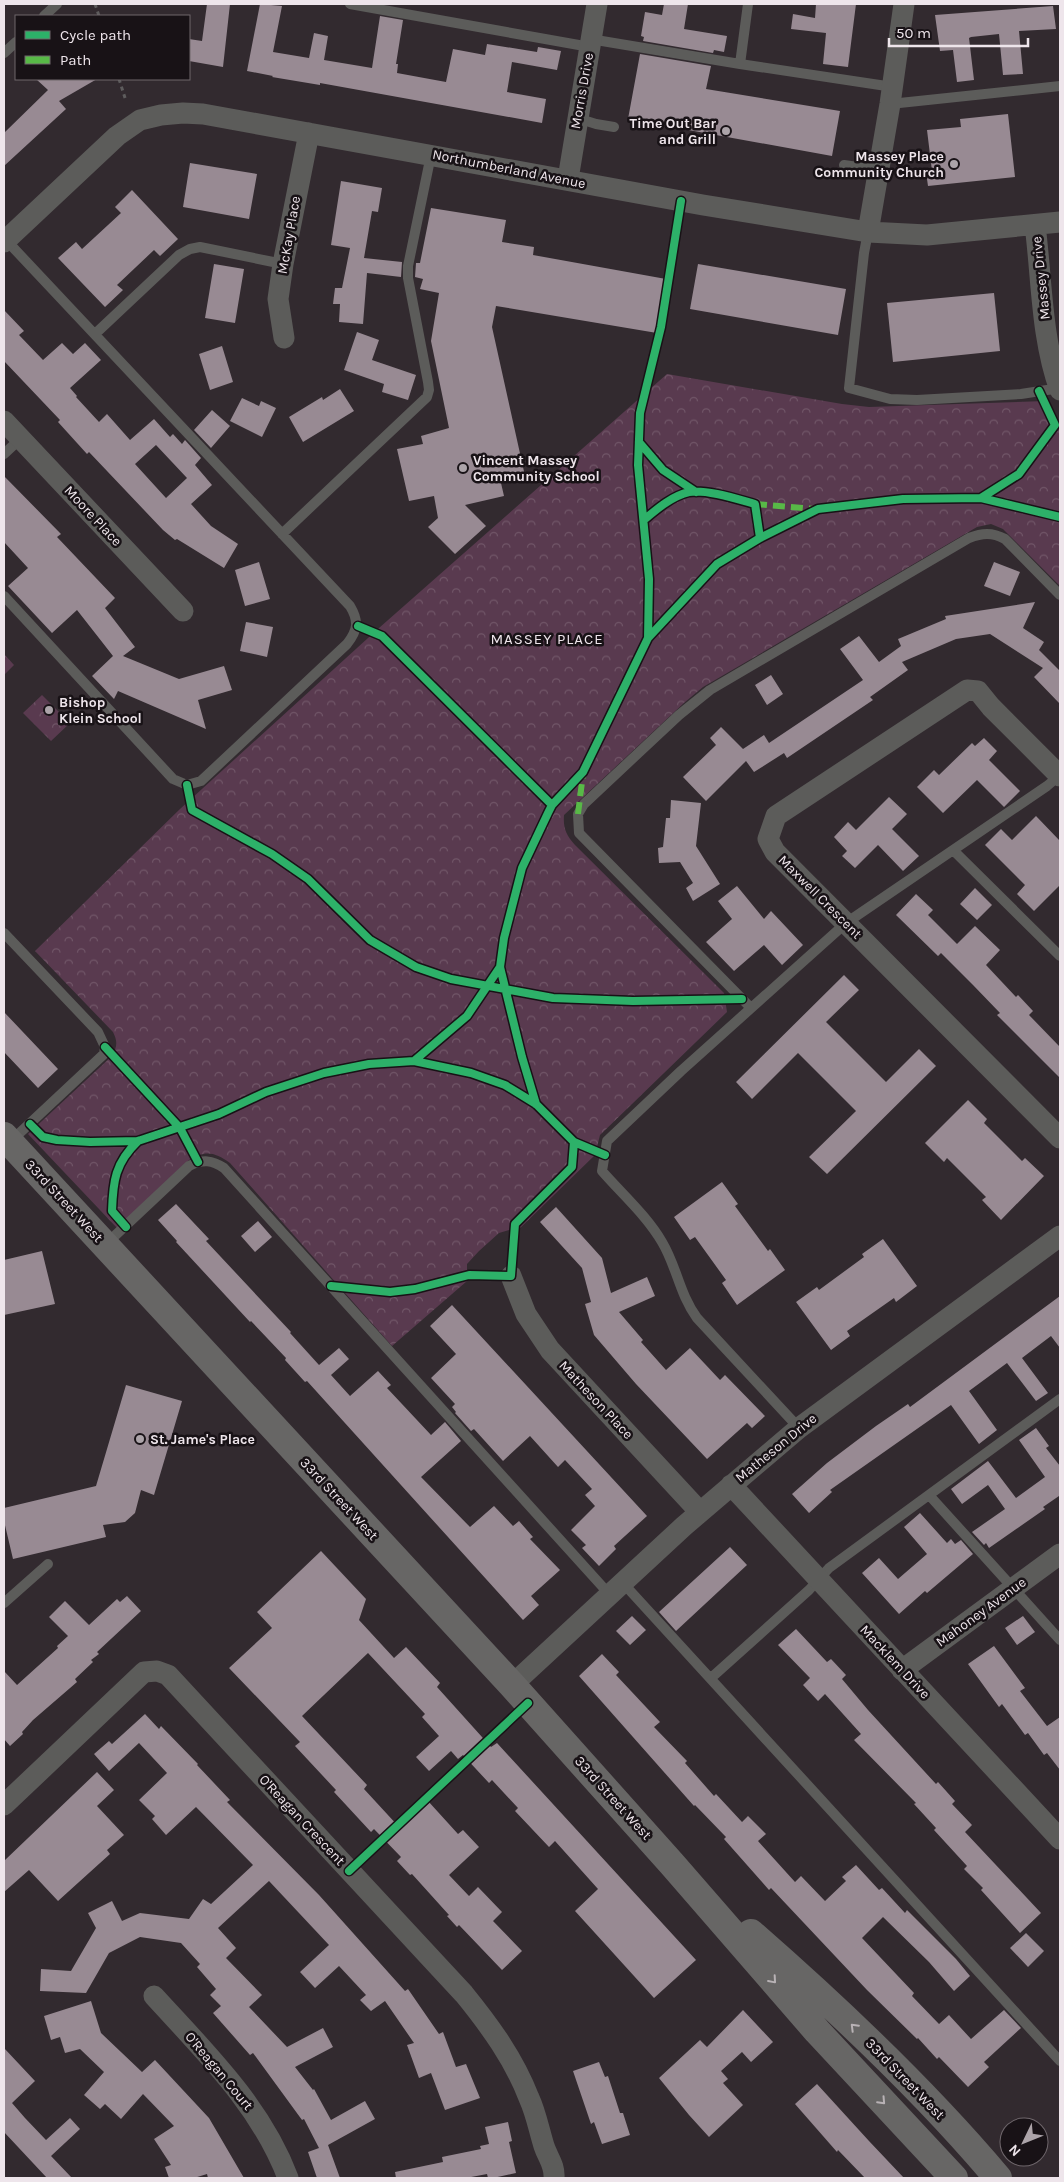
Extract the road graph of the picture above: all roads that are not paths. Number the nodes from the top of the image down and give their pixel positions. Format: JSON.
{"nodes":[{"id":1,"x":57,"y":4,"type":"edge"},
{"id":2,"x":350,"y":4,"type":"edge"},
{"id":3,"x":597,"y":4,"type":"edge"},
{"id":4,"x":748,"y":4,"type":"edge"},
{"id":5,"x":904,"y":4,"type":"edge"},
{"id":6,"x":45,"y":15,"type":"edge"},
{"id":7,"x":15,"y":43,"type":"edge"},
{"id":8,"x":590,"y":43,"type":"junction"},
{"id":9,"x":4,"y":53,"type":"edge"},
{"id":10,"x":740,"y":64,"type":"junction"},
{"id":11,"x":1060,"y":86,"type":"edge"},
{"id":12,"x":892,"y":95,"type":"junction"},
{"id":13,"x":577,"y":118,"type":"junction"},
{"id":14,"x":614,"y":127,"type":"dead end"},
{"id":15,"x":309,"y":133,"type":"junction"},
{"id":16,"x":431,"y":155,"type":"junction"},
{"id":17,"x":844,"y":165,"type":"dead end"},
{"id":18,"x":878,"y":170,"type":"junction"},
{"id":19,"x":568,"y":179,"type":"junction"},
{"id":20,"x":1060,"y":222,"type":"edge"},
{"id":21,"x":1035,"y":224,"type":"junction"},
{"id":22,"x":868,"y":232,"type":"junction"},
{"id":23,"x":5,"y":241,"type":"edge"},
{"id":24,"x":283,"y":264,"type":"junction"},
{"id":25,"x":95,"y":334,"type":"junction"},
{"id":26,"x":284,"y":338,"type":"dead end"},
{"id":27,"x":1060,"y":389,"type":"edge"},
{"id":28,"x":4,"y":421,"type":"edge"},
{"id":29,"x":20,"y":438,"type":"junction"},
{"id":30,"x":4,"y":454,"type":"edge"},
{"id":31,"x":282,"y":534,"type":"junction"},
{"id":32,"x":1060,"y":595,"type":"edge"},
{"id":33,"x":4,"y":596,"type":"edge"},
{"id":34,"x":183,"y":611,"type":"dead end"},
{"id":35,"x":1060,"y":776,"type":"edge"},
{"id":36,"x":954,"y":851,"type":"junction"},
{"id":37,"x":846,"y":922,"type":"junction"},
{"id":38,"x":4,"y":933,"type":"edge"},
{"id":39,"x":1060,"y":956,"type":"edge"},
{"id":40,"x":751,"y":1008,"type":"junction"},
{"id":41,"x":1060,"y":1138,"type":"edge"},
{"id":42,"x":8,"y":1146,"type":"edge"},
{"id":43,"x":1060,"y":1236,"type":"edge"},
{"id":44,"x":105,"y":1245,"type":"junction"},
{"id":45,"x":511,"y":1276,"type":"dead end"},
{"id":46,"x":1060,"y":1399,"type":"edge"},
{"id":47,"x":799,"y":1428,"type":"junction"},
{"id":48,"x":731,"y":1485,"type":"junction"},
{"id":49,"x":928,"y":1495,"type":"junction"},
{"id":50,"x":700,"y":1512,"type":"junction"},
{"id":51,"x":1060,"y":1554,"type":"edge"},
{"id":52,"x":48,"y":1564,"type":"dead end"},
{"id":53,"x":818,"y":1580,"type":"junction"},
{"id":54,"x":1013,"y":1588,"type":"junction"},
{"id":55,"x":616,"y":1589,"type":"junction"},
{"id":56,"x":4,"y":1603,"type":"edge"},
{"id":57,"x":1060,"y":1640,"type":"edge"},
{"id":58,"x":902,"y":1670,"type":"junction"},
{"id":59,"x":711,"y":1678,"type":"junction"},
{"id":60,"x":512,"y":1685,"type":"junction"},
{"id":61,"x":4,"y":1805,"type":"edge"},
{"id":62,"x":1060,"y":1839,"type":"edge"},
{"id":63,"x":672,"y":1864,"type":"junction"},
{"id":64,"x":154,"y":1996,"type":"dead end"},
{"id":65,"x":1060,"y":2061,"type":"edge"},
{"id":66,"x":992,"y":2170,"type":"edge"},
{"id":67,"x":288,"y":2178,"type":"edge"},
{"id":68,"x":554,"y":2178,"type":"edge"},
{"id":69,"x":954,"y":2178,"type":"edge"},
{"id":70,"x":1008,"y":2178,"type":"edge"}],
"edges":[{"from":1,"to":6,"type":"lane"},
{"from":2,"to":8,"type":"lane"},
{"from":3,"to":8,"type":"street","name":"Morris Drive"},
{"from":4,"to":10,"type":"lane"},
{"from":5,"to":12,"type":"street"},
{"from":7,"to":9,"type":"lane"},
{"from":8,"to":10,"type":"lane"},
{"from":8,"to":13,"type":"street","name":"Morris Drive"},
{"from":10,"to":12,"type":"lane"},
{"from":11,"to":12,"type":"lane"},
{"from":12,"to":18,"type":"street"},
{"from":13,"to":14,"type":"lane"},
{"from":13,"to":19,"type":"street","name":"Morris Drive"},
{"from":15,"to":16,"type":"street","name":"Northumberland Avenue"},
{"from":15,"to":23,"type":"street","name":"Northumberland Avenue"},
{"from":15,"to":24,"type":"street","name":"McKay Place"},
{"from":16,"to":19,"type":"street","name":"Northumberland Avenue"},
{"from":16,"to":31,"type":"lane"},
{"from":17,"to":18,"type":"lane"},
{"from":18,"to":22,"type":"street"},
{"from":19,"to":22,"type":"street","name":"Northumberland Avenue"},
{"from":20,"to":21,"type":"street","name":"Northumberland Avenue"},
{"from":21,"to":22,"type":"street","name":"Northumberland Avenue"},
{"from":21,"to":27,"type":"street","name":"Massey Drive"},
{"from":22,"to":27,"type":"lane"},
{"from":23,"to":25,"type":"lane"},
{"from":24,"to":25,"type":"lane"},
{"from":24,"to":26,"type":"street","name":"McKay Place"},
{"from":25,"to":31,"type":"lane"},
{"from":28,"to":29,"type":"street","name":"Moore Place"},
{"from":29,"to":30,"type":"lane"},
{"from":29,"to":34,"type":"street","name":"Moore Place"},
{"from":31,"to":33,"type":"lane"},
{"from":32,"to":40,"type":"lane"},
{"from":35,"to":36,"type":"lane"},
{"from":35,"to":37,"type":"street","name":"Maxwell Crescent"},
{"from":36,"to":37,"type":"lane"},
{"from":36,"to":39,"type":"lane"},
{"from":37,"to":40,"type":"lane"},
{"from":37,"to":41,"type":"street","name":"Maxwell Crescent"},
{"from":38,"to":42,"type":"lane"},
{"from":40,"to":47,"type":"lane"},
{"from":42,"to":44,"type":"main road","name":"33rd Street West"},
{"from":43,"to":47,"type":"street","name":"Matheson Drive"},
{"from":44,"to":55,"type":"lane"},
{"from":44,"to":60,"type":"main road","name":"33rd Street West"},
{"from":45,"to":50,"type":"street","name":"Matheson Place"},
{"from":46,"to":49,"type":"lane"},
{"from":47,"to":48,"type":"street","name":"Matheson Drive"},
{"from":48,"to":50,"type":"street","name":"Matheson Drive"},
{"from":48,"to":53,"type":"street","name":"Macklem Drive"},
{"from":49,"to":53,"type":"lane"},
{"from":49,"to":54,"type":"lane"},
{"from":50,"to":55,"type":"street","name":"Matheson Drive"},
{"from":51,"to":54,"type":"street","name":"Mahoney Avenue"},
{"from":52,"to":56,"type":"lane"},
{"from":53,"to":58,"type":"street","name":"Macklem Drive"},
{"from":53,"to":59,"type":"lane"},
{"from":54,"to":57,"type":"lane"},
{"from":54,"to":58,"type":"street","name":"Mahoney Avenue"},
{"from":55,"to":59,"type":"lane"},
{"from":55,"to":60,"type":"street","name":"Matheson Drive"},
{"from":58,"to":62,"type":"street","name":"Macklem Drive"},
{"from":59,"to":65,"type":"lane"},
{"from":60,"to":63,"type":"main road","name":"33rd Street West"},
{"from":61,"to":68,"type":"street","name":"O'Reagan Crescent"},
{"from":66,"to":63,"type":"main road","name":"33rd Street West","one_way":true},
{"from":63,"to":69,"type":"main road","name":"33rd Street West","one_way":true},
{"from":64,"to":67,"type":"street","name":"O'Reagan Court"},
{"from":66,"to":70,"type":"main road","name":"33rd Street West"}]}
